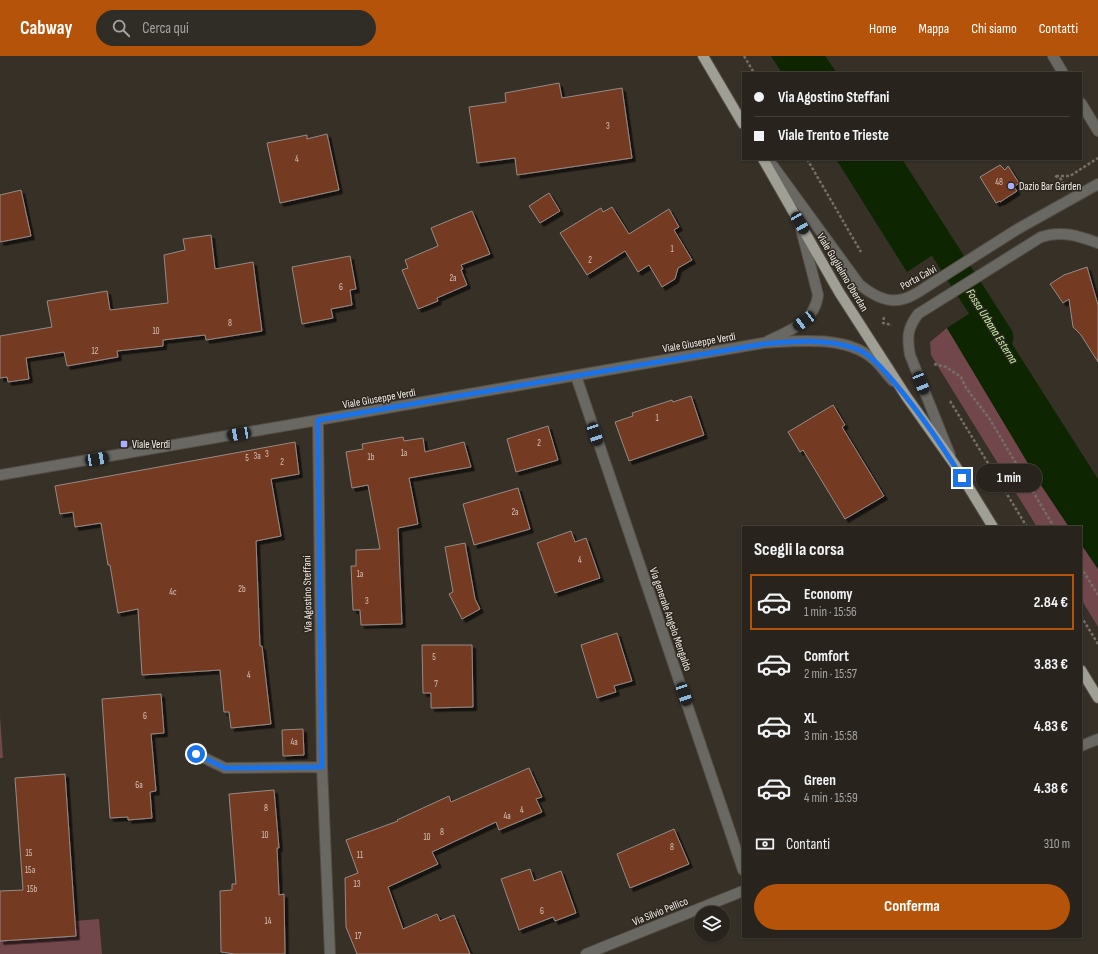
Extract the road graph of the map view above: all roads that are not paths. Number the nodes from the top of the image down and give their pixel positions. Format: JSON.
{"nodes":[{"id":1,"x":703,"y":56,"type":"edge"},
{"id":2,"x":1053,"y":56,"type":"edge"},
{"id":3,"x":1062,"y":72,"type":"edge"},
{"id":4,"x":1082,"y":105,"type":"edge"},
{"id":5,"x":742,"y":122,"type":"edge"},
{"id":6,"x":1098,"y":131,"type":"edge"},
{"id":7,"x":764,"y":160,"type":"edge"},
{"id":8,"x":769,"y":160,"type":"edge"},
{"id":9,"x":1098,"y":184,"type":"edge"},
{"id":10,"x":800,"y":223,"type":"junction"},
{"id":11,"x":1098,"y":243,"type":"edge"},
{"id":12,"x":763,"y":344,"type":"junction"},
{"id":13,"x":576,"y":376,"type":"junction"},
{"id":14,"x":906,"y":396,"type":"junction"},
{"id":15,"x":318,"y":420,"type":"junction"},
{"id":16,"x":955,"y":465,"type":"junction"},
{"id":17,"x":0,"y":475,"type":"edge"},
{"id":18,"x":992,"y":526,"type":"edge"},
{"id":19,"x":1082,"y":672,"type":"edge"},
{"id":20,"x":1098,"y":698,"type":"edge"},
{"id":21,"x":1098,"y":739,"type":"edge"},
{"id":22,"x":1082,"y":746,"type":"edge"},
{"id":23,"x":196,"y":754,"type":"dead end"},
{"id":24,"x":322,"y":767,"type":"junction"},
{"id":25,"x":742,"y":867,"type":"edge"},
{"id":26,"x":742,"y":890,"type":"edge"},
{"id":27,"x":330,"y":954,"type":"edge"},
{"id":28,"x":586,"y":954,"type":"edge"}],
"edges":[{"from":1,"to":5,"type":"main road"},
{"from":2,"to":3,"type":"street"},
{"from":4,"to":6,"type":"street"},
{"from":7,"to":10,"type":"main road","name":"Viale Guglielmo Oberdan"},
{"from":8,"to":9,"type":"street","name":"Porta Calvi"},
{"from":10,"to":12,"type":"street","name":"Viale Giuseppe Verdi"},
{"from":10,"to":14,"type":"main road","name":"Viale Guglielmo Oberdan"},
{"from":11,"to":16,"type":"street"},
{"from":12,"to":13,"type":"street","name":"Viale Giuseppe Verdi"},
{"from":12,"to":14,"type":"street","name":"Viale Giuseppe Verdi"},
{"from":13,"to":15,"type":"street","name":"Viale Giuseppe Verdi"},
{"from":13,"to":25,"type":"street","name":"Via generale Angelo Mengaldo"},
{"from":14,"to":16,"type":"main road","name":"Viale Guglielmo Oberdan"},
{"from":15,"to":17,"type":"street","name":"Viale Giuseppe Verdi"},
{"from":15,"to":24,"type":"street","name":"Via Agostino Steffani"},
{"from":16,"to":18,"type":"main road","name":"Viale Guglielmo Oberdan"},
{"from":19,"to":20,"type":"main road"},
{"from":21,"to":22,"type":"street"},
{"from":23,"to":24,"type":"street"},
{"from":24,"to":27,"type":"street","name":"Via Agostino Steffani"},
{"from":26,"to":28,"type":"street","name":"Via Silvio Pellico"}]}
